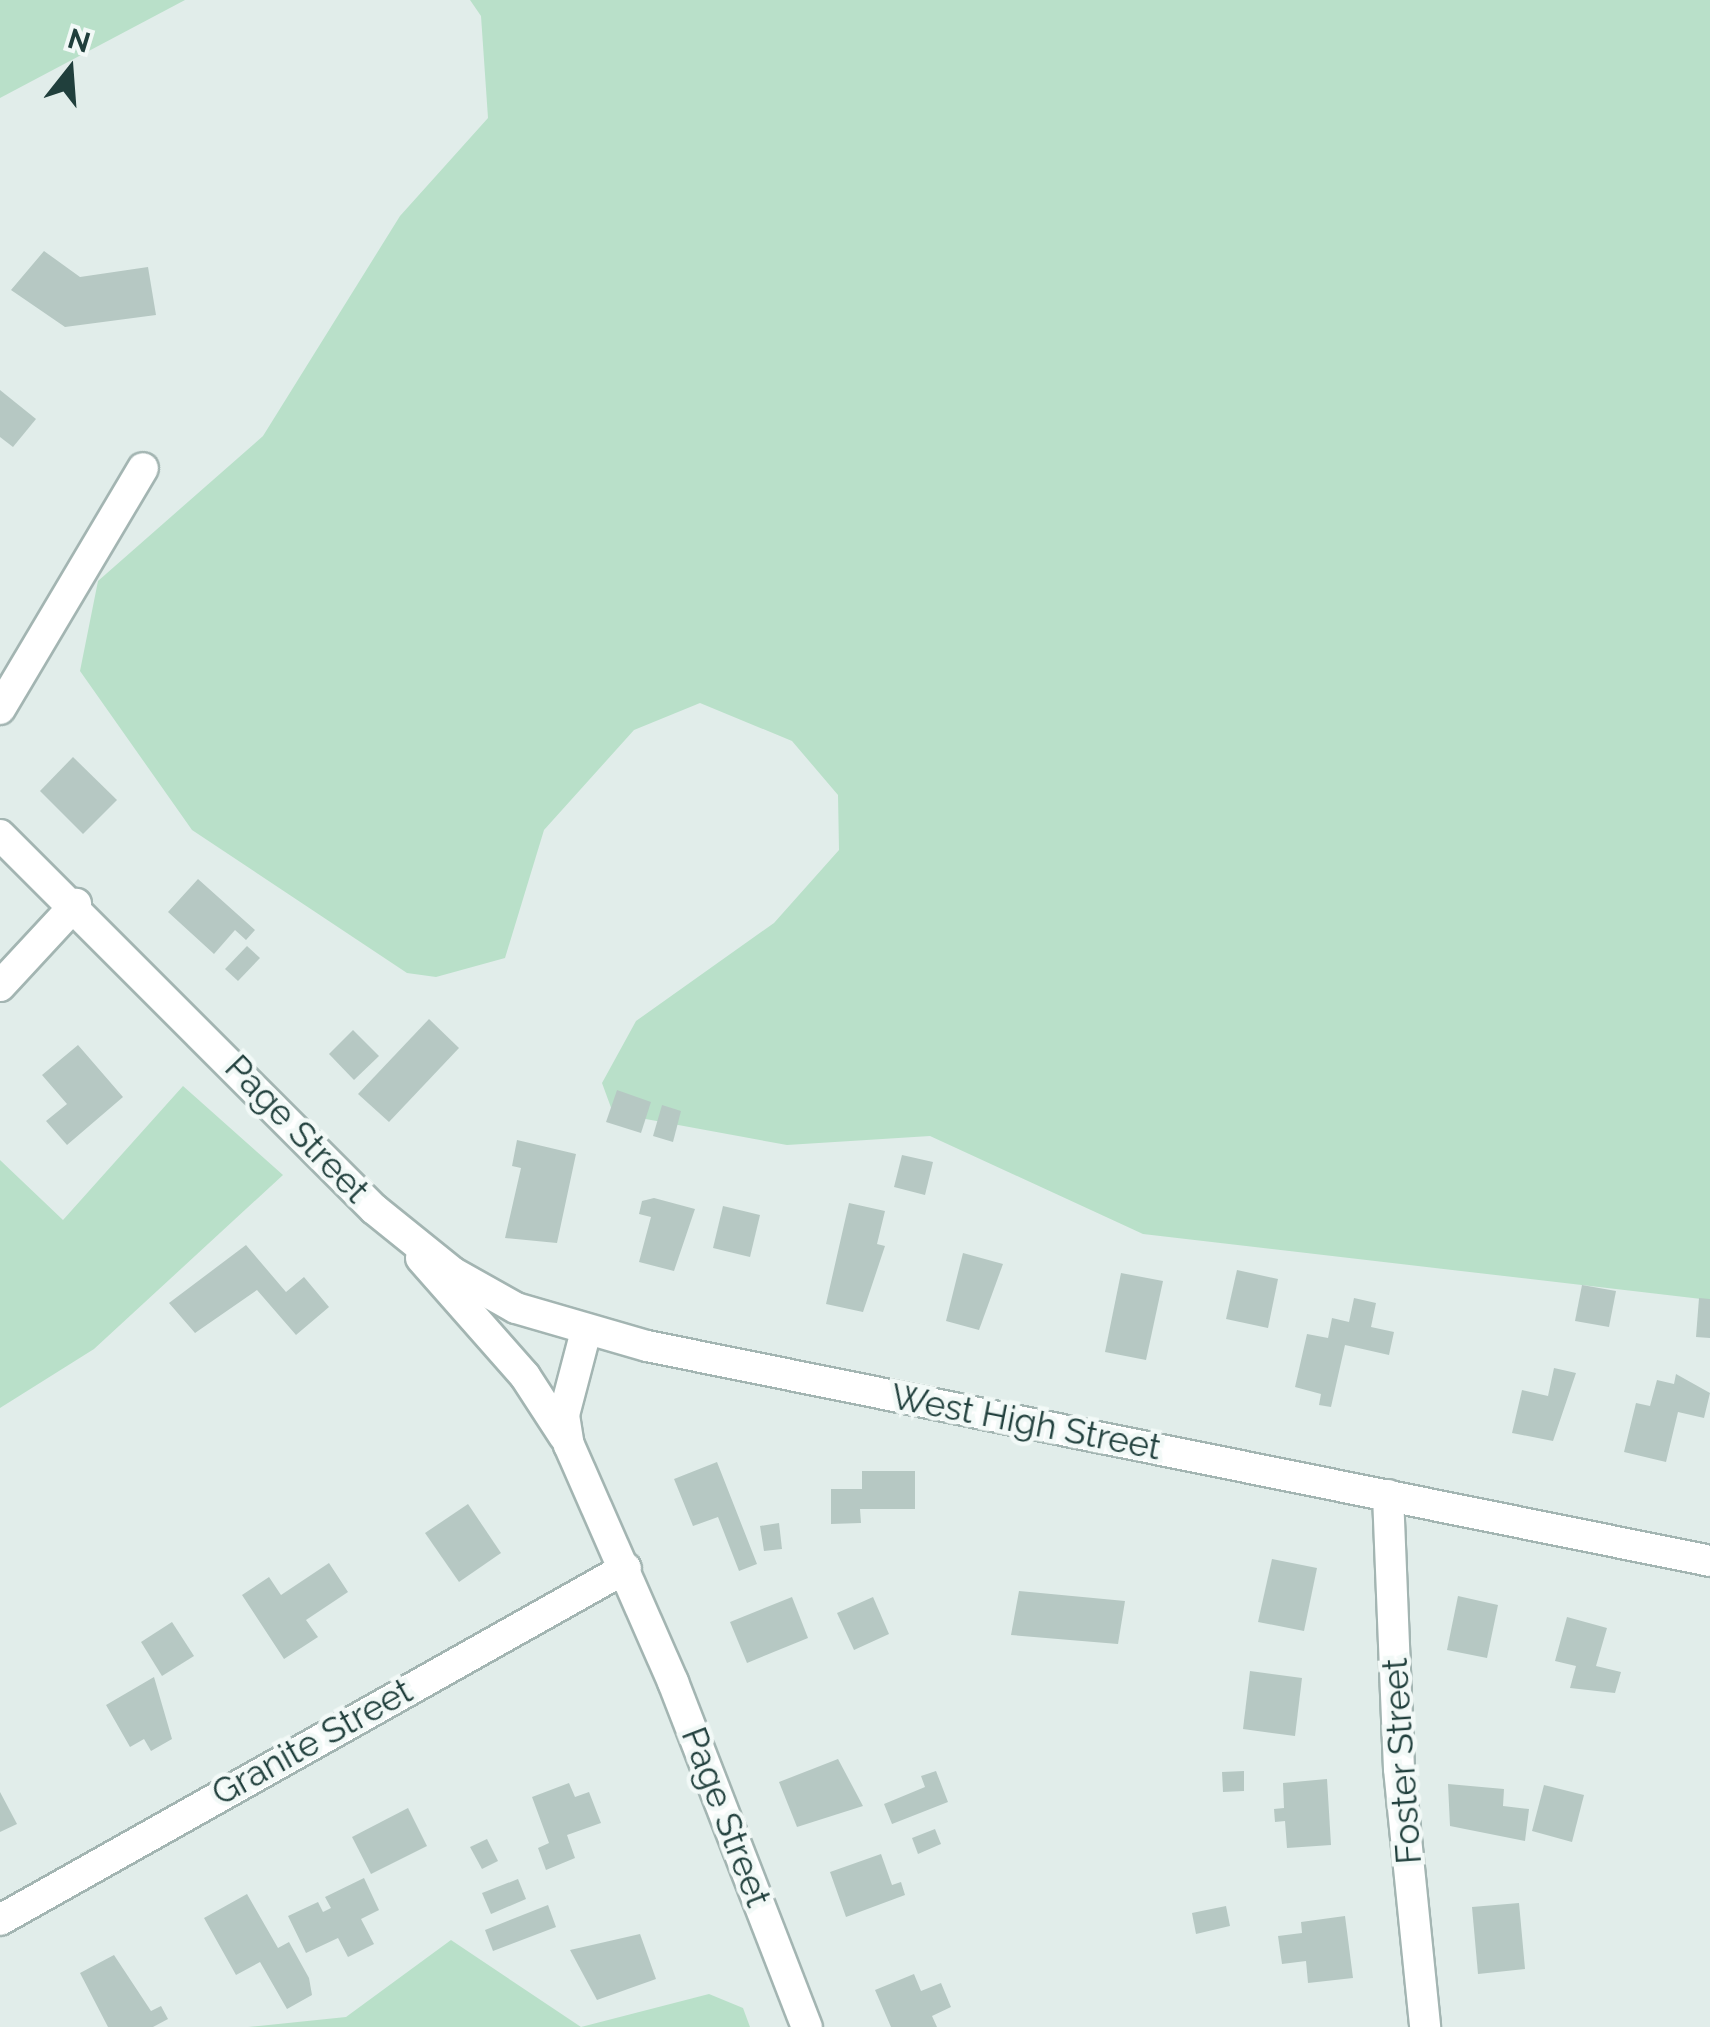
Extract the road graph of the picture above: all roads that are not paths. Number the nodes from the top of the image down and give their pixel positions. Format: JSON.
{"nodes":[{"id":1,"x":143,"y":468,"type":"dead end"},
{"id":2,"x":0,"y":709,"type":"edge"},
{"id":3,"x":0,"y":835,"type":"edge"},
{"id":4,"x":76,"y":904,"type":"junction"},
{"id":5,"x":0,"y":986,"type":"edge"},
{"id":6,"x":374,"y":1209,"type":"junction"},
{"id":7,"x":586,"y":1331,"type":"junction"},
{"id":8,"x":569,"y":1444,"type":"junction"},
{"id":9,"x":1388,"y":1495,"type":"junction"},
{"id":10,"x":1710,"y":1561,"type":"edge"},
{"id":11,"x":626,"y":1568,"type":"junction"},
{"id":12,"x":0,"y":1920,"type":"edge"},
{"id":13,"x":807,"y":2027,"type":"edge"},
{"id":14,"x":1424,"y":2027,"type":"edge"}],
"edges":[{"from":1,"to":2,"type":"street"},
{"from":3,"to":4,"type":"street","name":"Page Street"},
{"from":4,"to":5,"type":"street"},
{"from":4,"to":6,"type":"street","name":"Page Street"},
{"from":6,"to":7,"type":"street","name":"West High Street"},
{"from":6,"to":8,"type":"street","name":"Page Street"},
{"from":7,"to":8,"type":"street","name":"Page Street"},
{"from":7,"to":9,"type":"street","name":"West High Street"},
{"from":8,"to":11,"type":"street","name":"Page Street"},
{"from":9,"to":10,"type":"street","name":"West High Street"},
{"from":9,"to":14,"type":"street","name":"Foster Street"},
{"from":11,"to":12,"type":"street","name":"Granite Street"},
{"from":11,"to":13,"type":"street","name":"Page Street"}]}
